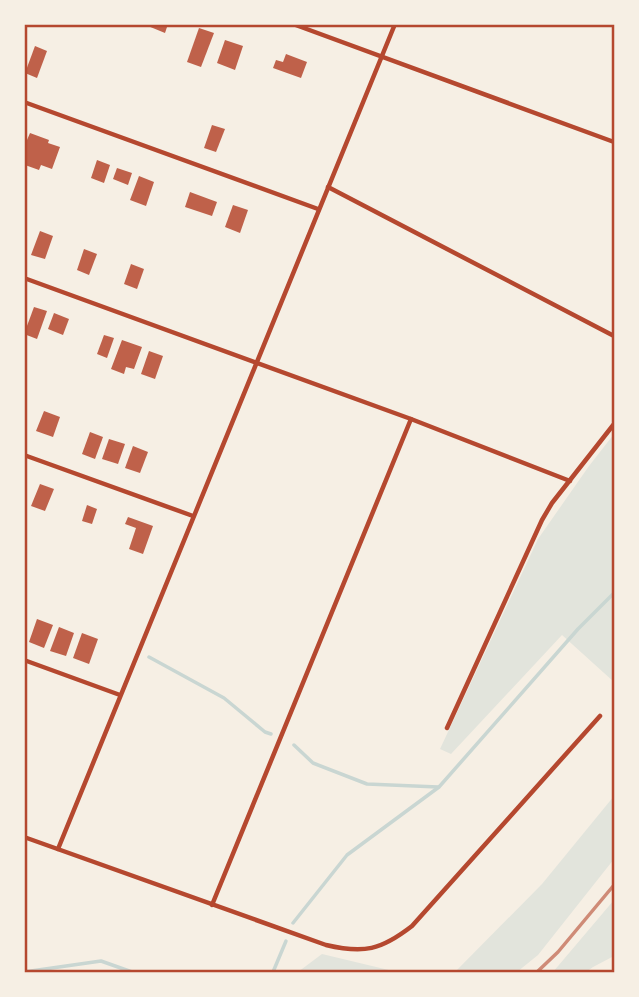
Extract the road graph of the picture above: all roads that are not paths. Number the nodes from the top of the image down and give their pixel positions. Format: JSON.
{"nodes":[{"id":1,"x":293,"y":24,"type":"edge"},
{"id":2,"x":395,"y":24,"type":"edge"},
{"id":3,"x":381,"y":57,"type":"junction"},
{"id":4,"x":24,"y":102,"type":"edge"},
{"id":5,"x":614,"y":142,"type":"edge"},
{"id":6,"x":328,"y":187,"type":"junction"},
{"id":7,"x":318,"y":209,"type":"junction"},
{"id":8,"x":24,"y":278,"type":"edge"},
{"id":9,"x":614,"y":336,"type":"edge"},
{"id":10,"x":256,"y":362,"type":"junction"},
{"id":11,"x":411,"y":419,"type":"junction"},
{"id":12,"x":614,"y":424,"type":"edge"},
{"id":13,"x":24,"y":454,"type":"edge"},
{"id":14,"x":570,"y":481,"type":"junction"},
{"id":15,"x":193,"y":516,"type":"junction"},
{"id":16,"x":24,"y":660,"type":"edge"},
{"id":17,"x":121,"y":695,"type":"junction"},
{"id":18,"x":600,"y":716,"type":"dead end"},
{"id":19,"x":447,"y":729,"type":"dead end"},
{"id":20,"x":24,"y":837,"type":"edge"},
{"id":21,"x":58,"y":849,"type":"junction"},
{"id":22,"x":212,"y":905,"type":"junction"}],
"edges":[{"from":1,"to":3,"type":"street"},
{"from":2,"to":3,"type":"street"},
{"from":3,"to":5,"type":"street"},
{"from":3,"to":6,"type":"street"},
{"from":4,"to":7,"type":"street"},
{"from":6,"to":7,"type":"street"},
{"from":6,"to":9,"type":"street"},
{"from":7,"to":10,"type":"street"},
{"from":8,"to":10,"type":"street"},
{"from":10,"to":11,"type":"street"},
{"from":10,"to":15,"type":"street"},
{"from":11,"to":14,"type":"street"},
{"from":11,"to":22,"type":"street"},
{"from":12,"to":14,"type":"street"},
{"from":13,"to":15,"type":"street"},
{"from":14,"to":19,"type":"street"},
{"from":15,"to":17,"type":"street"},
{"from":16,"to":17,"type":"street"},
{"from":17,"to":21,"type":"street"},
{"from":18,"to":22,"type":"street"},
{"from":20,"to":21,"type":"street"},
{"from":21,"to":22,"type":"street"}]}
